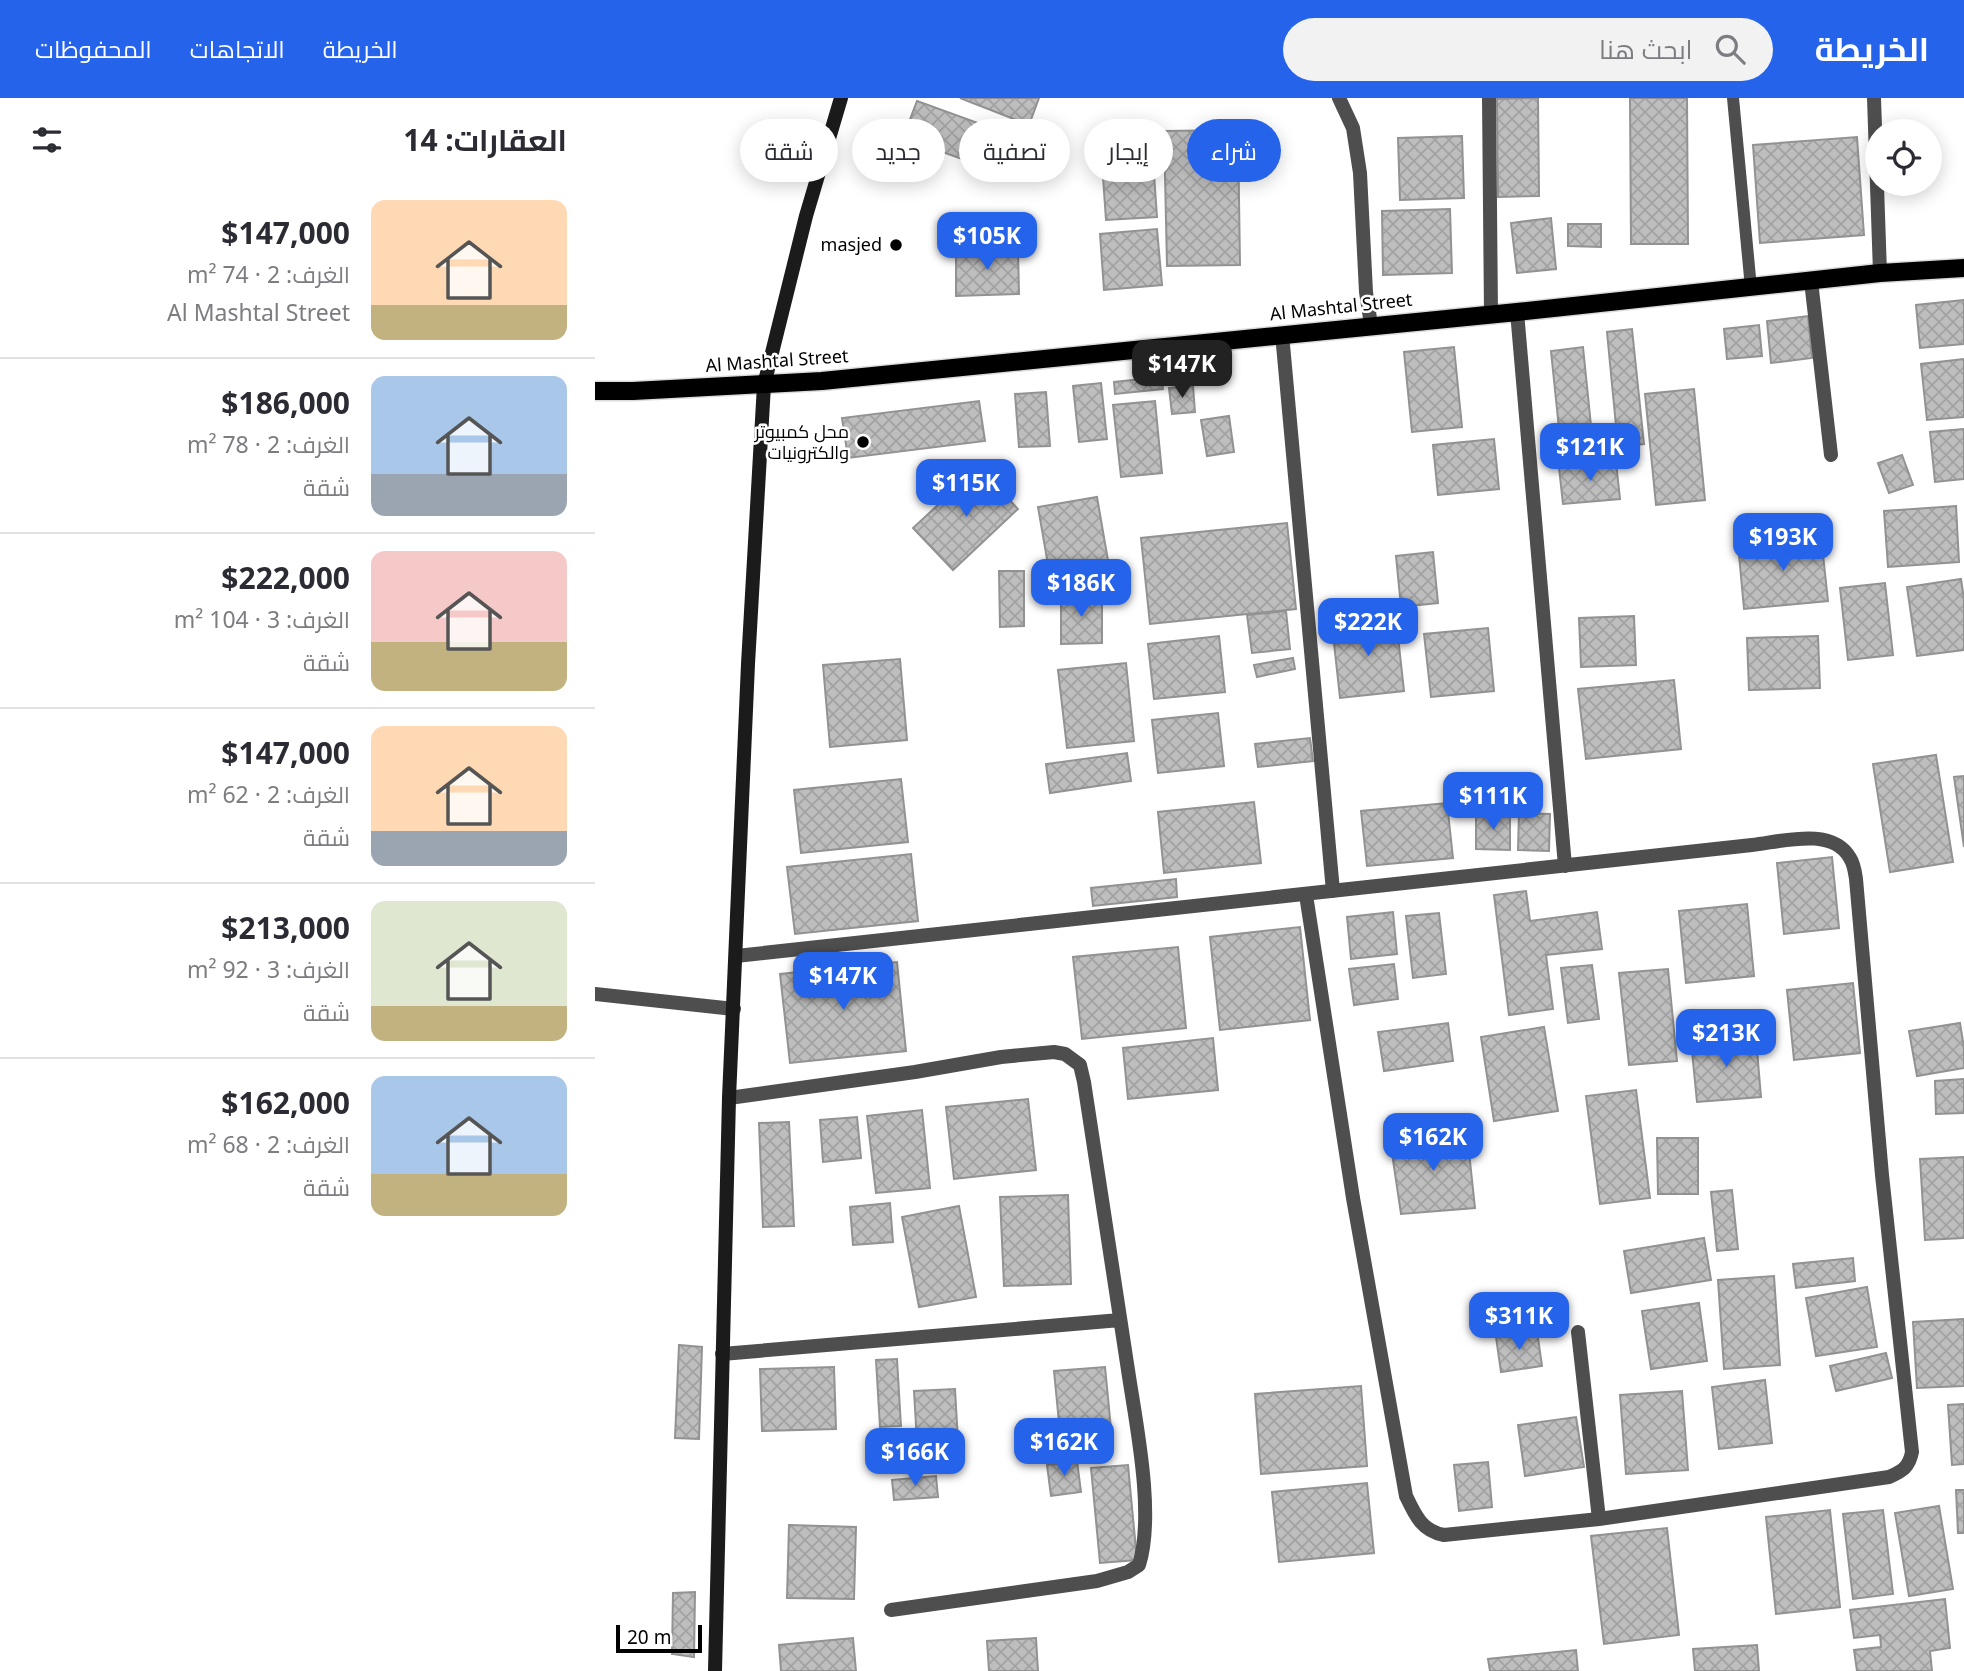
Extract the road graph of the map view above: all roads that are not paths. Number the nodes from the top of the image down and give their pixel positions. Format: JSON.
{"nodes":[{"id":1,"x":841,"y":98,"type":"edge"},
{"id":2,"x":1339,"y":98,"type":"edge"},
{"id":3,"x":1489,"y":98,"type":"edge"},
{"id":4,"x":1733,"y":98,"type":"edge"},
{"id":5,"x":1874,"y":98,"type":"edge"},
{"id":6,"x":1964,"y":268,"type":"edge"},
{"id":7,"x":1880,"y":273,"type":"junction"},
{"id":8,"x":1811,"y":281,"type":"junction"},
{"id":9,"x":1751,"y":288,"type":"junction"},
{"id":10,"x":1517,"y":312,"type":"junction"},
{"id":11,"x":1491,"y":314,"type":"junction"},
{"id":12,"x":1371,"y":325,"type":"junction"},
{"id":13,"x":1282,"y":334,"type":"junction"},
{"id":14,"x":764,"y":385,"type":"junction"},
{"id":15,"x":595,"y":391,"type":"edge"},
{"id":16,"x":1831,"y":455,"type":"dead end"},
{"id":17,"x":1565,"y":866,"type":"junction"},
{"id":18,"x":1333,"y":891,"type":"junction"},
{"id":19,"x":1306,"y":894,"type":"junction"},
{"id":20,"x":736,"y":956,"type":"junction"},
{"id":21,"x":595,"y":994,"type":"edge"},
{"id":22,"x":734,"y":1009,"type":"junction"},
{"id":23,"x":729,"y":1098,"type":"junction"},
{"id":24,"x":1120,"y":1320,"type":"junction"},
{"id":25,"x":1578,"y":1332,"type":"dead end"},
{"id":26,"x":722,"y":1354,"type":"junction"},
{"id":27,"x":1599,"y":1519,"type":"junction"},
{"id":28,"x":891,"y":1610,"type":"dead end"},
{"id":29,"x":715,"y":1671,"type":"edge"}],
"edges":[{"from":1,"to":14,"type":"main road"},
{"from":2,"to":12,"type":"street"},
{"from":3,"to":11,"type":"street"},
{"from":4,"to":9,"type":"lane"},
{"from":5,"to":7,"type":"street"},
{"from":6,"to":7,"type":"main road","name":"Al Mashtal Street"},
{"from":7,"to":8,"type":"main road","name":"Al Mashtal Street"},
{"from":8,"to":9,"type":"main road","name":"Al Mashtal Street"},
{"from":8,"to":16,"type":"street"},
{"from":9,"to":10,"type":"main road","name":"Al Mashtal Street"},
{"from":10,"to":11,"type":"main road","name":"Al Mashtal Street"},
{"from":10,"to":17,"type":"street"},
{"from":11,"to":12,"type":"main road","name":"Al Mashtal Street"},
{"from":12,"to":13,"type":"main road","name":"Al Mashtal Street"},
{"from":13,"to":14,"type":"main road","name":"Al Mashtal Street"},
{"from":13,"to":18,"type":"street"},
{"from":14,"to":15,"type":"main road","name":"Al Mashtal Street"},
{"from":14,"to":20,"type":"main road"},
{"from":17,"to":18,"type":"street"},
{"from":17,"to":27,"type":"street"},
{"from":18,"to":19,"type":"street"},
{"from":19,"to":20,"type":"street"},
{"from":19,"to":27,"type":"street"},
{"from":20,"to":22,"type":"main road"},
{"from":21,"to":22,"type":"street"},
{"from":22,"to":23,"type":"main road"},
{"from":23,"to":24,"type":"street"},
{"from":23,"to":26,"type":"main road"},
{"from":24,"to":26,"type":"street"},
{"from":24,"to":28,"type":"street"},
{"from":25,"to":27,"type":"street"},
{"from":26,"to":29,"type":"main road"}]}
